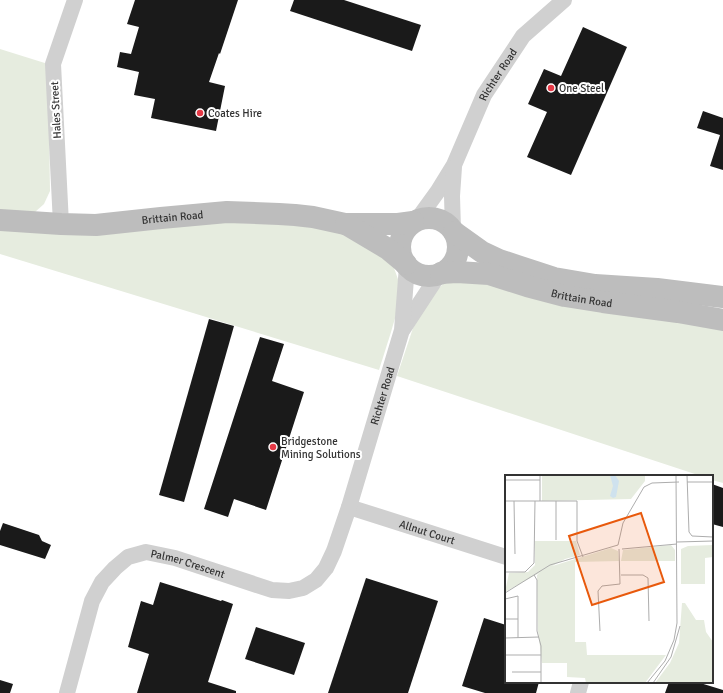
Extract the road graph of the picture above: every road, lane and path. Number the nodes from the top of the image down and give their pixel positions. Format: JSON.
{"nodes":[{"id":1,"x":74,"y":0,"type":"edge"},
{"id":2,"x":564,"y":0,"type":"edge"},
{"id":3,"x":454,"y":165,"type":"junction"},
{"id":4,"x":0,"y":220,"type":"edge"},
{"id":5,"x":415,"y":221,"type":"junction"},
{"id":6,"x":61,"y":224,"type":"junction"},
{"id":7,"x":345,"y":224,"type":"junction"},
{"id":8,"x":453,"y":231,"type":"junction"},
{"id":9,"x":407,"y":265,"type":"junction"},
{"id":10,"x":440,"y":273,"type":"junction"},
{"id":11,"x":723,"y":297,"type":"edge"},
{"id":12,"x":723,"y":320,"type":"edge"},
{"id":13,"x":402,"y":330,"type":"junction"},
{"id":14,"x":349,"y":507,"type":"junction"},
{"id":15,"x":505,"y":557,"type":"edge"},
{"id":16,"x":581,"y":683,"type":"edge"},
{"id":17,"x":67,"y":693,"type":"edge"},
{"id":18,"x":578,"y":693,"type":"edge"}],
"edges":[{"from":1,"to":6,"type":"street","name":"Hales Street"},
{"from":2,"to":3,"type":"street","name":"Richter Road"},
{"from":3,"to":5,"type":"street","name":"Richter Road"},
{"from":3,"to":8,"type":"street","name":"Richter Road"},
{"from":4,"to":6,"type":"main road","name":"Brittain Road"},
{"from":5,"to":7,"type":"main road","name":"Brittain Road"},
{"from":5,"to":8,"type":"main road"},
{"from":5,"to":9,"type":"main road"},
{"from":6,"to":7,"type":"main road","name":"Brittain Road"},
{"from":7,"to":9,"type":"main road","name":"Brittain Road"},
{"from":8,"to":10,"type":"main road"},
{"from":8,"to":11,"type":"main road","name":"Brittain Road"},
{"from":9,"to":10,"type":"main road"},
{"from":9,"to":13,"type":"street","name":"Richter Road"},
{"from":10,"to":12,"type":"main road","name":"Brittain Road"},
{"from":10,"to":13,"type":"street","name":"Richter Road"},
{"from":13,"to":14,"type":"street","name":"Richter Road"},
{"from":14,"to":15,"type":"street","name":"Allnut Court"},
{"from":14,"to":17,"type":"street","name":"Palmer Crescent"},
{"from":16,"to":18,"type":"street"}]}
